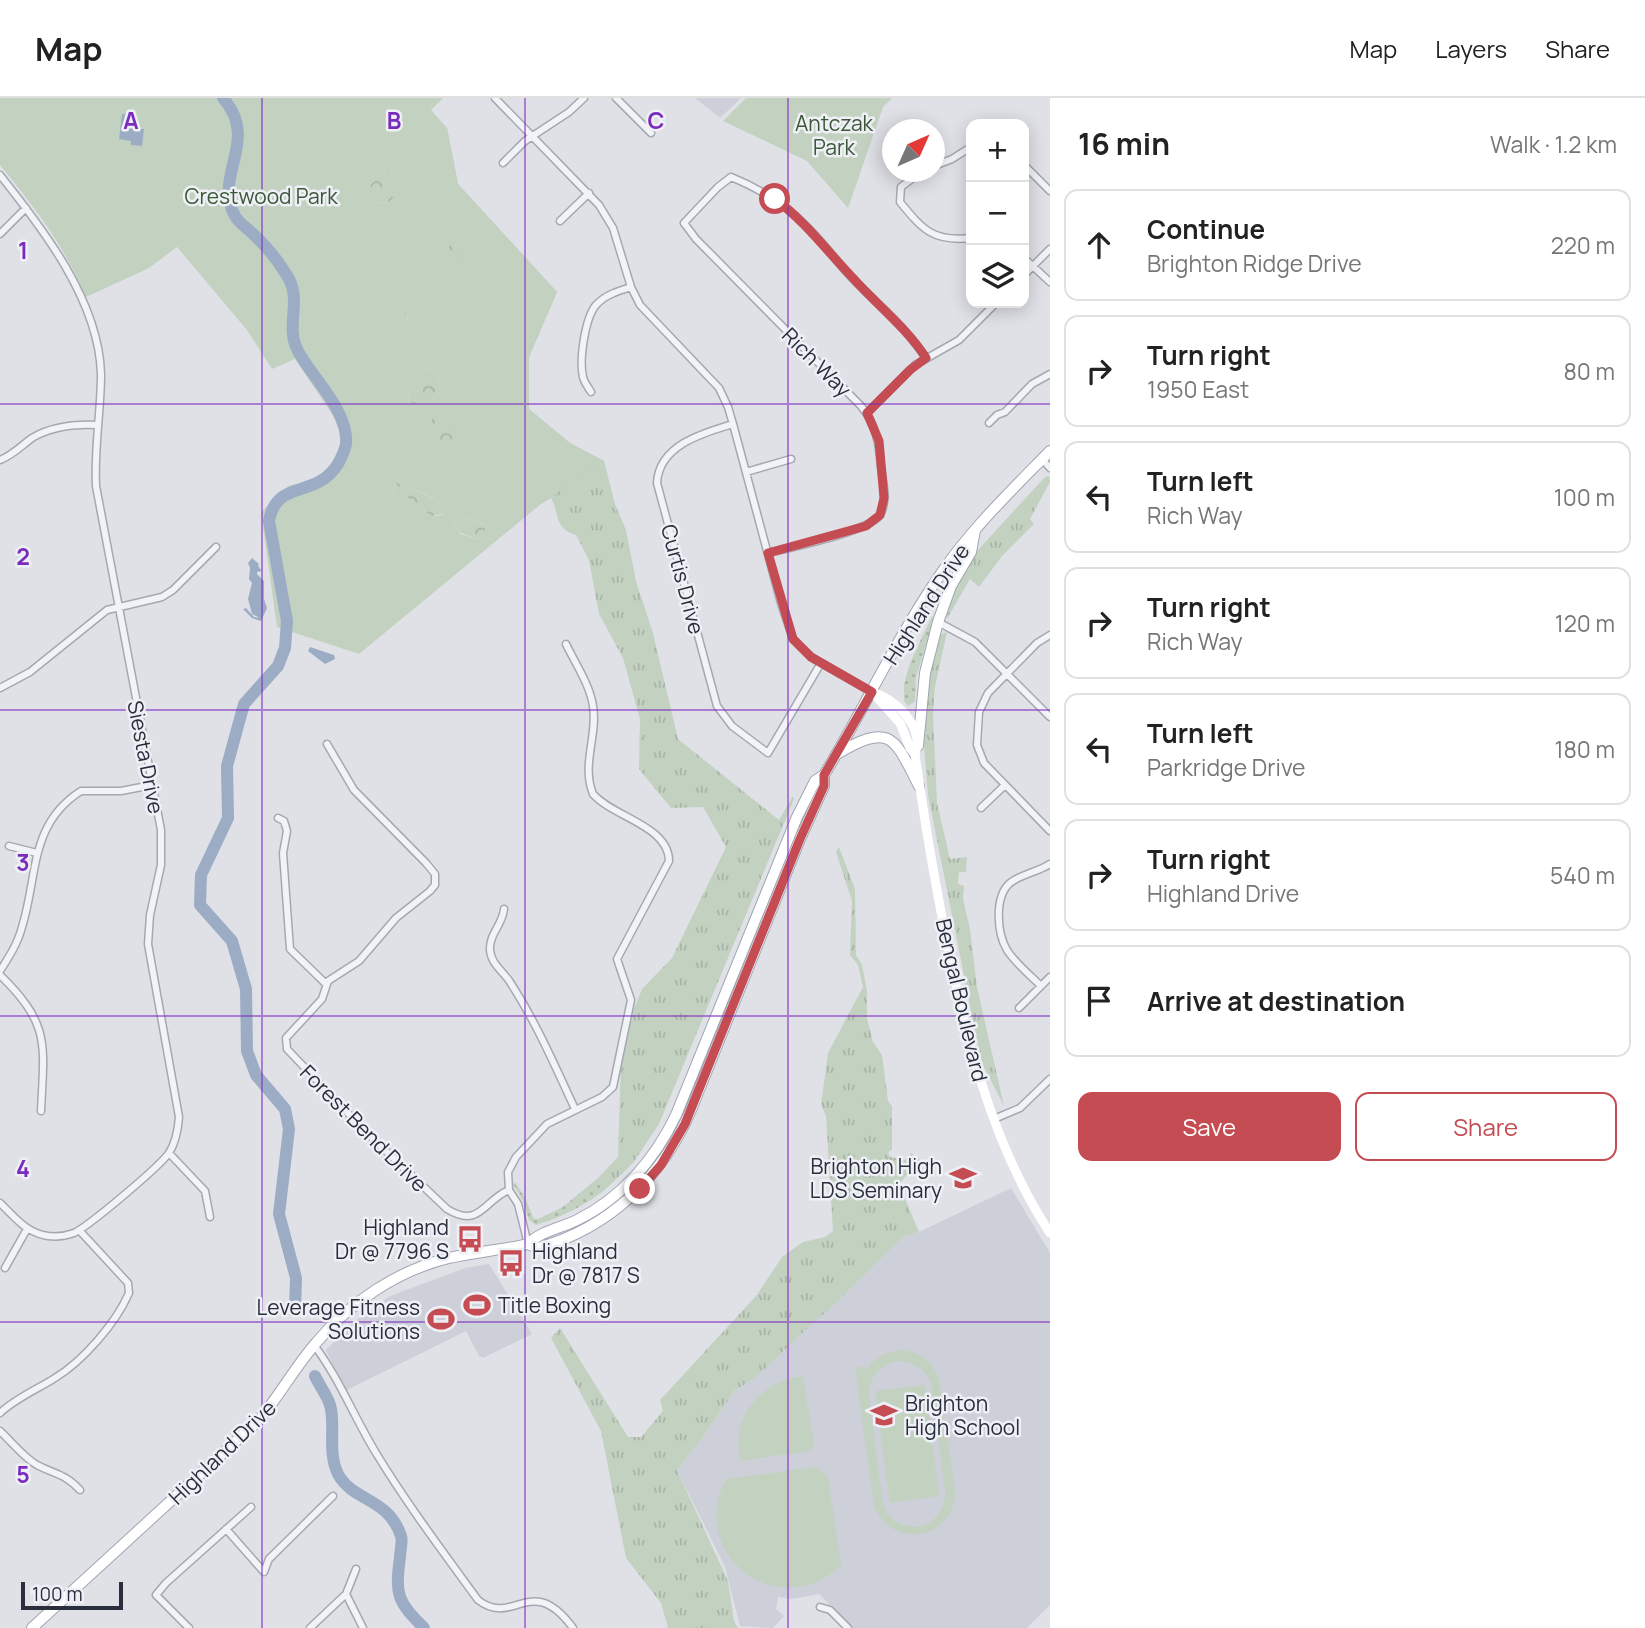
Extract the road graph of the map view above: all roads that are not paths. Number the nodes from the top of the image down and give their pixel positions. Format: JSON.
{"nodes":[{"id":1,"x":495,"y":98,"type":"edge"},
{"id":2,"x":584,"y":98,"type":"edge"},
{"id":3,"x":616,"y":98,"type":"edge"},
{"id":4,"x":651,"y":133,"type":"dead end"},
{"id":5,"x":533,"y":136,"type":"junction"},
{"id":6,"x":966,"y":150,"type":"edge"},
{"id":7,"x":945,"y":162,"type":"edge"},
{"id":8,"x":503,"y":163,"type":"dead end"},
{"id":9,"x":1029,"y":170,"type":"edge"},
{"id":10,"x":0,"y":175,"type":"edge"},
{"id":11,"x":908,"y":182,"type":"edge"},
{"id":12,"x":1050,"y":191,"type":"edge"},
{"id":13,"x":589,"y":193,"type":"junction"},
{"id":14,"x":26,"y":208,"type":"junction"},
{"id":15,"x":560,"y":222,"type":"dead end"},
{"id":16,"x":0,"y":234,"type":"edge"},
{"id":17,"x":966,"y":238,"type":"edge"},
{"id":18,"x":1050,"y":248,"type":"edge"},
{"id":19,"x":1029,"y":264,"type":"edge"},
{"id":20,"x":1032,"y":267,"type":"junction"},
{"id":21,"x":1029,"y":270,"type":"edge"},
{"id":22,"x":1050,"y":282,"type":"edge"},
{"id":23,"x":631,"y":287,"type":"junction"},
{"id":24,"x":991,"y":308,"type":"edge"},
{"id":25,"x":926,"y":358,"type":"junction"},
{"id":26,"x":1050,"y":374,"type":"edge"},
{"id":27,"x":591,"y":392,"type":"dead end"},
{"id":28,"x":867,"y":413,"type":"junction"},
{"id":29,"x":989,"y":423,"type":"dead end"},
{"id":30,"x":733,"y":424,"type":"junction"},
{"id":31,"x":97,"y":425,"type":"junction"},
{"id":32,"x":1050,"y":451,"type":"edge"},
{"id":33,"x":791,"y":459,"type":"dead end"},
{"id":34,"x":1042,"y":459,"type":"junction"},
{"id":35,"x":0,"y":460,"type":"edge"},
{"id":36,"x":1050,"y":468,"type":"edge"},
{"id":37,"x":746,"y":472,"type":"junction"},
{"id":38,"x":975,"y":529,"type":"junction"},
{"id":39,"x":216,"y":547,"type":"dead end"},
{"id":40,"x":768,"y":553,"type":"junction"},
{"id":41,"x":118,"y":607,"type":"junction"},
{"id":42,"x":938,"y":622,"type":"junction"},
{"id":43,"x":1050,"y":635,"type":"edge"},
{"id":44,"x":566,"y":644,"type":"dead end"},
{"id":45,"x":821,"y":663,"type":"junction"},
{"id":46,"x":1007,"y":673,"type":"junction"},
{"id":47,"x":0,"y":688,"type":"edge"},
{"id":48,"x":872,"y":692,"type":"junction"},
{"id":49,"x":1050,"y":717,"type":"edge"},
{"id":50,"x":327,"y":744,"type":"dead end"},
{"id":51,"x":916,"y":750,"type":"junction"},
{"id":52,"x":837,"y":754,"type":"junction"},
{"id":53,"x":152,"y":785,"type":"junction"},
{"id":54,"x":1005,"y":785,"type":"junction"},
{"id":55,"x":919,"y":786,"type":"junction"},
{"id":56,"x":981,"y":808,"type":"dead end"},
{"id":57,"x":278,"y":818,"type":"dead end"},
{"id":58,"x":1050,"y":831,"type":"edge"},
{"id":59,"x":9,"y":846,"type":"dead end"},
{"id":60,"x":37,"y":853,"type":"junction"},
{"id":61,"x":1050,"y":864,"type":"edge"},
{"id":62,"x":504,"y":909,"type":"dead end"},
{"id":63,"x":0,"y":973,"type":"edge"},
{"id":64,"x":1050,"y":977,"type":"edge"},
{"id":65,"x":326,"y":985,"type":"junction"},
{"id":66,"x":1041,"y":986,"type":"junction"},
{"id":67,"x":1019,"y":1008,"type":"dead end"},
{"id":68,"x":1050,"y":1079,"type":"edge"},
{"id":69,"x":575,"y":1109,"type":"junction"},
{"id":70,"x":41,"y":1111,"type":"dead end"},
{"id":71,"x":994,"y":1119,"type":"junction"},
{"id":72,"x":169,"y":1153,"type":"junction"},
{"id":73,"x":509,"y":1189,"type":"junction"},
{"id":74,"x":0,"y":1203,"type":"edge"},
{"id":75,"x":210,"y":1217,"type":"dead end"},
{"id":76,"x":27,"y":1229,"type":"junction"},
{"id":77,"x":79,"y":1230,"type":"junction"},
{"id":78,"x":1050,"y":1233,"type":"edge"},
{"id":79,"x":528,"y":1244,"type":"junction"},
{"id":80,"x":5,"y":1268,"type":"dead end"},
{"id":81,"x":314,"y":1345,"type":"junction"},
{"id":82,"x":0,"y":1413,"type":"edge"},
{"id":83,"x":0,"y":1431,"type":"edge"},
{"id":84,"x":80,"y":1490,"type":"dead end"},
{"id":85,"x":333,"y":1496,"type":"dead end"},
{"id":86,"x":251,"y":1507,"type":"dead end"},
{"id":87,"x":226,"y":1530,"type":"junction"},
{"id":88,"x":356,"y":1569,"type":"dead end"},
{"id":89,"x":346,"y":1594,"type":"junction"},
{"id":90,"x":820,"y":1607,"type":"dead end"},
{"id":91,"x":32,"y":1628,"type":"edge"},
{"id":92,"x":187,"y":1628,"type":"edge"},
{"id":93,"x":310,"y":1628,"type":"edge"},
{"id":94,"x":363,"y":1628,"type":"edge"},
{"id":95,"x":573,"y":1628,"type":"edge"},
{"id":96,"x":848,"y":1628,"type":"edge"}],
"edges":[{"from":1,"to":5,"type":"street"},
{"from":2,"to":5,"type":"street"},
{"from":3,"to":4,"type":"street"},
{"from":5,"to":8,"type":"street"},
{"from":5,"to":13,"type":"street"},
{"from":6,"to":7,"type":"street"},
{"from":9,"to":12,"type":"street"},
{"from":10,"to":14,"type":"street","name":"Siesta Drive"},
{"from":11,"to":17,"type":"street"},
{"from":13,"to":15,"type":"street"},
{"from":13,"to":23,"type":"street"},
{"from":14,"to":16,"type":"street"},
{"from":14,"to":31,"type":"street","name":"Siesta Drive"},
{"from":18,"to":20,"type":"street"},
{"from":19,"to":20,"type":"street"},
{"from":20,"to":21,"type":"street"},
{"from":20,"to":22,"type":"street"},
{"from":23,"to":27,"type":"street"},
{"from":23,"to":30,"type":"street"},
{"from":24,"to":25,"type":"street"},
{"from":25,"to":28,"type":"street"},
{"from":25,"to":28,"type":"street","name":"Rich Way"},
{"from":26,"to":29,"type":"street"},
{"from":28,"to":40,"type":"street","name":"Rich Way"},
{"from":30,"to":37,"type":"street"},
{"from":30,"to":45,"type":"street","name":"Curtis Drive"},
{"from":31,"to":35,"type":"street"},
{"from":31,"to":41,"type":"street","name":"Siesta Drive"},
{"from":32,"to":34,"type":"main road","name":"Highland Drive"},
{"from":33,"to":37,"type":"street"},
{"from":34,"to":36,"type":"street"},
{"from":34,"to":38,"type":"main road","name":"Highland Drive"},
{"from":37,"to":40,"type":"street"},
{"from":38,"to":42,"type":"main road"},
{"from":38,"to":48,"type":"main road","name":"Highland Drive"},
{"from":39,"to":41,"type":"street"},
{"from":40,"to":45,"type":"street"},
{"from":41,"to":47,"type":"street"},
{"from":41,"to":53,"type":"street","name":"Siesta Drive"},
{"from":42,"to":46,"type":"street"},
{"from":42,"to":51,"type":"main road"},
{"from":43,"to":46,"type":"street"},
{"from":44,"to":69,"type":"street"},
{"from":45,"to":48,"type":"street"},
{"from":46,"to":49,"type":"street"},
{"from":46,"to":54,"type":"street"},
{"from":48,"to":51,"type":"main road","name":"Bengal Boulevard"},
{"from":48,"to":52,"type":"main road","name":"Highland Drive"},
{"from":50,"to":65,"type":"street","name":"Forest Bend Drive"},
{"from":51,"to":55,"type":"main road","name":"Bengal Boulevard"},
{"from":52,"to":55,"type":"main road"},
{"from":52,"to":79,"type":"main road","name":"Highland Drive"},
{"from":53,"to":60,"type":"street"},
{"from":53,"to":72,"type":"street","name":"Siesta Drive"},
{"from":54,"to":56,"type":"street"},
{"from":54,"to":58,"type":"street"},
{"from":55,"to":71,"type":"main road","name":"Bengal Boulevard"},
{"from":57,"to":65,"type":"street"},
{"from":59,"to":60,"type":"street"},
{"from":60,"to":63,"type":"street"},
{"from":61,"to":66,"type":"street"},
{"from":62,"to":69,"type":"street"},
{"from":63,"to":70,"type":"street"},
{"from":64,"to":66,"type":"street"},
{"from":65,"to":73,"type":"street","name":"Forest Bend Drive"},
{"from":66,"to":67,"type":"street"},
{"from":68,"to":71,"type":"street"},
{"from":69,"to":73,"type":"street"},
{"from":71,"to":78,"type":"main road","name":"Bengal Boulevard"},
{"from":72,"to":75,"type":"street"},
{"from":72,"to":77,"type":"street"},
{"from":73,"to":79,"type":"street"},
{"from":74,"to":76,"type":"street"},
{"from":76,"to":77,"type":"street"},
{"from":76,"to":80,"type":"street"},
{"from":77,"to":82,"type":"street"},
{"from":79,"to":81,"type":"main road","name":"Highland Drive"},
{"from":81,"to":91,"type":"main road","name":"Highland Drive"},
{"from":81,"to":95,"type":"street"},
{"from":83,"to":84,"type":"street"},
{"from":85,"to":87,"type":"street"},
{"from":86,"to":87,"type":"street"},
{"from":87,"to":92,"type":"street"},
{"from":88,"to":89,"type":"street"},
{"from":89,"to":93,"type":"street"},
{"from":89,"to":94,"type":"street"},
{"from":90,"to":96,"type":"street"}]}
